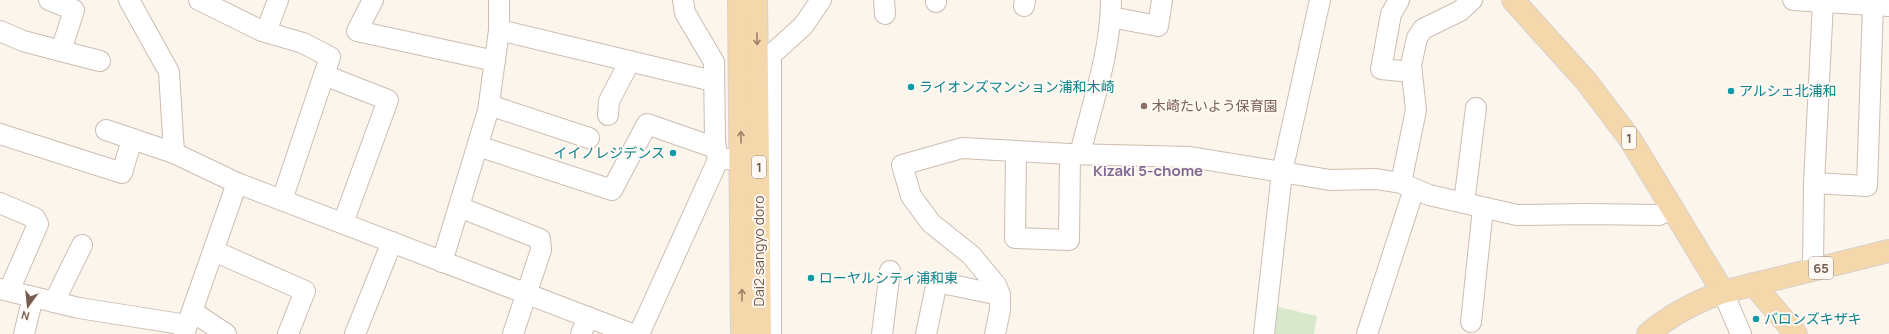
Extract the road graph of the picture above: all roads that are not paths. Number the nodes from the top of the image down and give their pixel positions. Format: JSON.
{"nodes":[{"id":1,"x":49,"y":0,"type":"edge"},
{"id":2,"x":129,"y":0,"type":"edge"},
{"id":3,"x":199,"y":0,"type":"edge"},
{"id":4,"x":278,"y":0,"type":"edge"},
{"id":5,"x":373,"y":0,"type":"edge"},
{"id":6,"x":683,"y":0,"type":"edge"},
{"id":7,"x":739,"y":0,"type":"edge"},
{"id":8,"x":756,"y":0,"type":"edge"},
{"id":9,"x":821,"y":0,"type":"edge"},
{"id":10,"x":1162,"y":0,"type":"edge"},
{"id":11,"x":1320,"y":0,"type":"edge"},
{"id":12,"x":1472,"y":0,"type":"edge"},
{"id":13,"x":1513,"y":0,"type":"edge"},
{"id":14,"x":1793,"y":0,"type":"edge"},
{"id":15,"x":495,"y":1,"type":"edge"},
{"id":16,"x":1392,"y":1,"type":"edge"},
{"id":17,"x":1823,"y":2,"type":"junction"},
{"id":18,"x":1868,"y":4,"type":"edge"},
{"id":19,"x":1111,"y":9,"type":"edge"},
{"id":20,"x":499,"y":30,"type":"junction"},
{"id":21,"x":0,"y":31,"type":"edge"},
{"id":22,"x":266,"y":32,"type":"junction"},
{"id":23,"x":61,"y":51,"type":"junction"},
{"id":24,"x":100,"y":61,"type":"dead end"},
{"id":25,"x":495,"y":61,"type":"junction"},
{"id":26,"x":630,"y":61,"type":"junction"},
{"id":27,"x":1412,"y":72,"type":"junction"},
{"id":28,"x":324,"y":75,"type":"junction"},
{"id":29,"x":713,"y":81,"type":"junction"},
{"id":30,"x":489,"y":105,"type":"junction"},
{"id":31,"x":1476,"y":108,"type":"dead end"},
{"id":32,"x":608,"y":115,"type":"dead end"},
{"id":33,"x":106,"y":130,"type":"dead end"},
{"id":34,"x":0,"y":134,"type":"edge"},
{"id":35,"x":590,"y":138,"type":"dead end"},
{"id":36,"x":132,"y":139,"type":"junction"},
{"id":37,"x":478,"y":146,"type":"junction"},
{"id":38,"x":1016,"y":151,"type":"junction"},
{"id":39,"x":174,"y":153,"type":"junction"},
{"id":40,"x":717,"y":154,"type":"junction"},
{"id":41,"x":1075,"y":154,"type":"junction"},
{"id":42,"x":741,"y":158,"type":"junction"},
{"id":43,"x":1282,"y":172,"type":"junction"},
{"id":44,"x":237,"y":182,"type":"junction"},
{"id":45,"x":1814,"y":183,"type":"junction"},
{"id":46,"x":1408,"y":186,"type":"junction"},
{"id":47,"x":282,"y":200,"type":"junction"},
{"id":48,"x":0,"y":202,"type":"edge"},
{"id":49,"x":1464,"y":203,"type":"junction"},
{"id":50,"x":459,"y":207,"type":"junction"},
{"id":51,"x":1483,"y":208,"type":"junction"},
{"id":52,"x":1672,"y":208,"type":"junction"},
{"id":53,"x":343,"y":223,"type":"junction"},
{"id":54,"x":392,"y":242,"type":"junction"},
{"id":55,"x":82,"y":245,"type":"dead end"},
{"id":56,"x":214,"y":251,"type":"junction"},
{"id":57,"x":1889,"y":251,"type":"edge"},
{"id":58,"x":442,"y":262,"type":"junction"},
{"id":59,"x":1813,"y":270,"type":"junction"},
{"id":60,"x":890,"y":271,"type":"dead end"},
{"id":61,"x":1753,"y":284,"type":"junction"},
{"id":62,"x":5,"y":290,"type":"edge"},
{"id":63,"x":1723,"y":292,"type":"junction"},
{"id":64,"x":527,"y":294,"type":"junction"},
{"id":65,"x":1000,"y":295,"type":"junction"},
{"id":66,"x":33,"y":297,"type":"junction"},
{"id":67,"x":54,"y":302,"type":"junction"},
{"id":68,"x":1471,"y":322,"type":"dead end"},
{"id":69,"x":188,"y":324,"type":"edge"},
{"id":70,"x":584,"y":326,"type":"edge"},
{"id":71,"x":24,"y":334,"type":"edge"},
{"id":72,"x":226,"y":334,"type":"edge"},
{"id":73,"x":288,"y":334,"type":"edge"},
{"id":74,"x":355,"y":334,"type":"edge"},
{"id":75,"x":513,"y":334,"type":"edge"},
{"id":76,"x":632,"y":334,"type":"edge"},
{"id":77,"x":639,"y":334,"type":"edge"},
{"id":78,"x":742,"y":334,"type":"edge"},
{"id":79,"x":760,"y":334,"type":"edge"},
{"id":80,"x":771,"y":334,"type":"edge"},
{"id":81,"x":882,"y":334,"type":"edge"},
{"id":82,"x":926,"y":334,"type":"edge"},
{"id":83,"x":995,"y":334,"type":"edge"},
{"id":84,"x":1264,"y":334,"type":"edge"},
{"id":85,"x":1367,"y":334,"type":"edge"},
{"id":86,"x":1648,"y":334,"type":"edge"},
{"id":87,"x":1741,"y":334,"type":"edge"},
{"id":88,"x":1796,"y":334,"type":"edge"}],
"edges":[{"from":1,"to":23,"type":"street"},
{"from":2,"to":39,"type":"street"},
{"from":3,"to":22,"type":"street"},
{"from":4,"to":22,"type":"street"},
{"from":5,"to":25,"type":"street"},
{"from":6,"to":29,"type":"street"},
{"from":42,"to":7,"type":"main road","name":"Dai2 sangyo doro","number":"1","one_way":true},
{"from":8,"to":79,"type":"main road","name":"Dai2 sangyo doro","number":"1","one_way":true},
{"from":9,"to":80,"type":"street"},
{"from":10,"to":19,"type":"street"},
{"from":11,"to":43,"type":"street"},
{"from":12,"to":27,"type":"street"},
{"from":13,"to":52,"type":"main road","number":"1"},
{"from":14,"to":17,"type":"street"},
{"from":15,"to":20,"type":"street"},
{"from":16,"to":27,"type":"street"},
{"from":17,"to":18,"type":"street"},
{"from":17,"to":45,"type":"street"},
{"from":18,"to":45,"type":"street"},
{"from":19,"to":41,"type":"street"},
{"from":20,"to":25,"type":"street"},
{"from":20,"to":26,"type":"street"},
{"from":21,"to":23,"type":"street"},
{"from":22,"to":28,"type":"street"},
{"from":23,"to":24,"type":"street"},
{"from":25,"to":30,"type":"street"},
{"from":26,"to":29,"type":"street"},
{"from":26,"to":32,"type":"street"},
{"from":27,"to":46,"type":"street"},
{"from":28,"to":47,"type":"street"},
{"from":28,"to":53,"type":"street"},
{"from":29,"to":40,"type":"street"},
{"from":30,"to":35,"type":"street"},
{"from":30,"to":37,"type":"street"},
{"from":31,"to":49,"type":"street"},
{"from":33,"to":36,"type":"street"},
{"from":34,"to":36,"type":"street"},
{"from":36,"to":39,"type":"street"},
{"from":37,"to":40,"type":"street"},
{"from":37,"to":50,"type":"street"},
{"from":38,"to":41,"type":"street"},
{"from":38,"to":41,"type":"street"},
{"from":38,"to":65,"type":"street"},
{"from":39,"to":44,"type":"street"},
{"from":40,"to":42,"type":"street"},
{"from":40,"to":77,"type":"street"},
{"from":41,"to":43,"type":"street"},
{"from":78,"to":42,"type":"main road","name":"Dai2 sangyo doro","number":"1","one_way":true},
{"from":43,"to":46,"type":"street"},
{"from":43,"to":84,"type":"street"},
{"from":44,"to":47,"type":"street"},
{"from":44,"to":56,"type":"street"},
{"from":45,"to":59,"type":"street"},
{"from":46,"to":49,"type":"street"},
{"from":46,"to":85,"type":"street"},
{"from":47,"to":53,"type":"street"},
{"from":48,"to":62,"type":"street"},
{"from":49,"to":51,"type":"street"},
{"from":50,"to":58,"type":"street"},
{"from":50,"to":64,"type":"street"},
{"from":51,"to":52,"type":"street"},
{"from":51,"to":68,"type":"street"},
{"from":52,"to":63,"type":"main road","number":"1"},
{"from":53,"to":54,"type":"street"},
{"from":54,"to":58,"type":"street"},
{"from":54,"to":74,"type":"street"},
{"from":55,"to":67,"type":"street"},
{"from":56,"to":69,"type":"street"},
{"from":56,"to":73,"type":"street"},
{"from":57,"to":59,"type":"main road","number":"65"},
{"from":58,"to":64,"type":"street"},
{"from":59,"to":61,"type":"main road","number":"65"},
{"from":60,"to":81,"type":"street"},
{"from":61,"to":63,"type":"main road"},
{"from":61,"to":88,"type":"main road"},
{"from":62,"to":66,"type":"street"},
{"from":63,"to":86,"type":"main road"},
{"from":63,"to":87,"type":"street"},
{"from":64,"to":70,"type":"street"},
{"from":64,"to":75,"type":"street"},
{"from":65,"to":82,"type":"street"},
{"from":65,"to":83,"type":"street"},
{"from":66,"to":67,"type":"street"},
{"from":66,"to":71,"type":"street"},
{"from":67,"to":69,"type":"street"},
{"from":69,"to":72,"type":"street"},
{"from":70,"to":76,"type":"street"}]}
